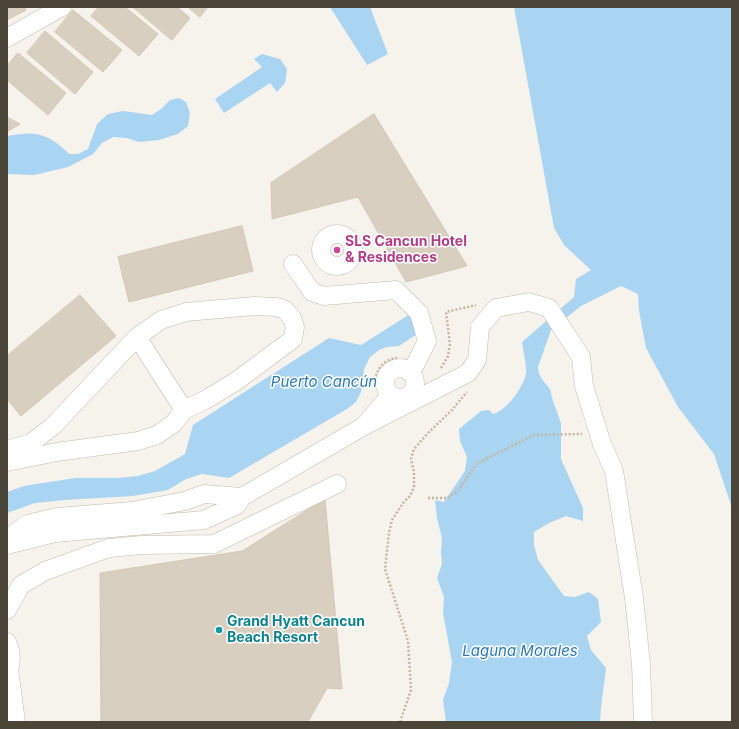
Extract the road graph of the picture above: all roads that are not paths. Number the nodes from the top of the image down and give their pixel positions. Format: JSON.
{"nodes":[{"id":1,"x":62,"y":7,"type":"edge"},
{"id":2,"x":7,"y":38,"type":"edge"},
{"id":3,"x":293,"y":264,"type":"dead end"},
{"id":4,"x":339,"y":266,"type":"dead end"},
{"id":5,"x":342,"y":295,"type":"junction"},
{"id":6,"x":137,"y":337,"type":"junction"},
{"id":7,"x":184,"y":410,"type":"junction"},
{"id":8,"x":364,"y":426,"type":"junction"},
{"id":9,"x":7,"y":458,"type":"edge"},
{"id":10,"x":337,"y":484,"type":"dead end"},
{"id":11,"x":242,"y":497,"type":"junction"},
{"id":12,"x":7,"y":539,"type":"edge"},
{"id":13,"x":7,"y":545,"type":"edge"},
{"id":14,"x":7,"y":610,"type":"edge"},
{"id":15,"x":7,"y":642,"type":"edge"},
{"id":16,"x":8,"y":672,"type":"edge"},
{"id":17,"x":16,"y":722,"type":"edge"},
{"id":18,"x":642,"y":722,"type":"edge"}],
"edges":[{"from":1,"to":2,"type":"street"},
{"from":3,"to":5,"type":"street"},
{"from":4,"to":5,"type":"street"},
{"from":5,"to":8,"type":"street"},
{"from":6,"to":7,"type":"street"},
{"from":6,"to":7,"type":"street"},
{"from":6,"to":9,"type":"street"},
{"from":7,"to":9,"type":"street"},
{"from":8,"to":11,"type":"street"},
{"from":8,"to":18,"type":"street"},
{"from":10,"to":14,"type":"street"},
{"from":11,"to":12,"type":"street"},
{"from":11,"to":13,"type":"street"},
{"from":15,"to":16,"type":"street"},
{"from":16,"to":17,"type":"street"}]}
